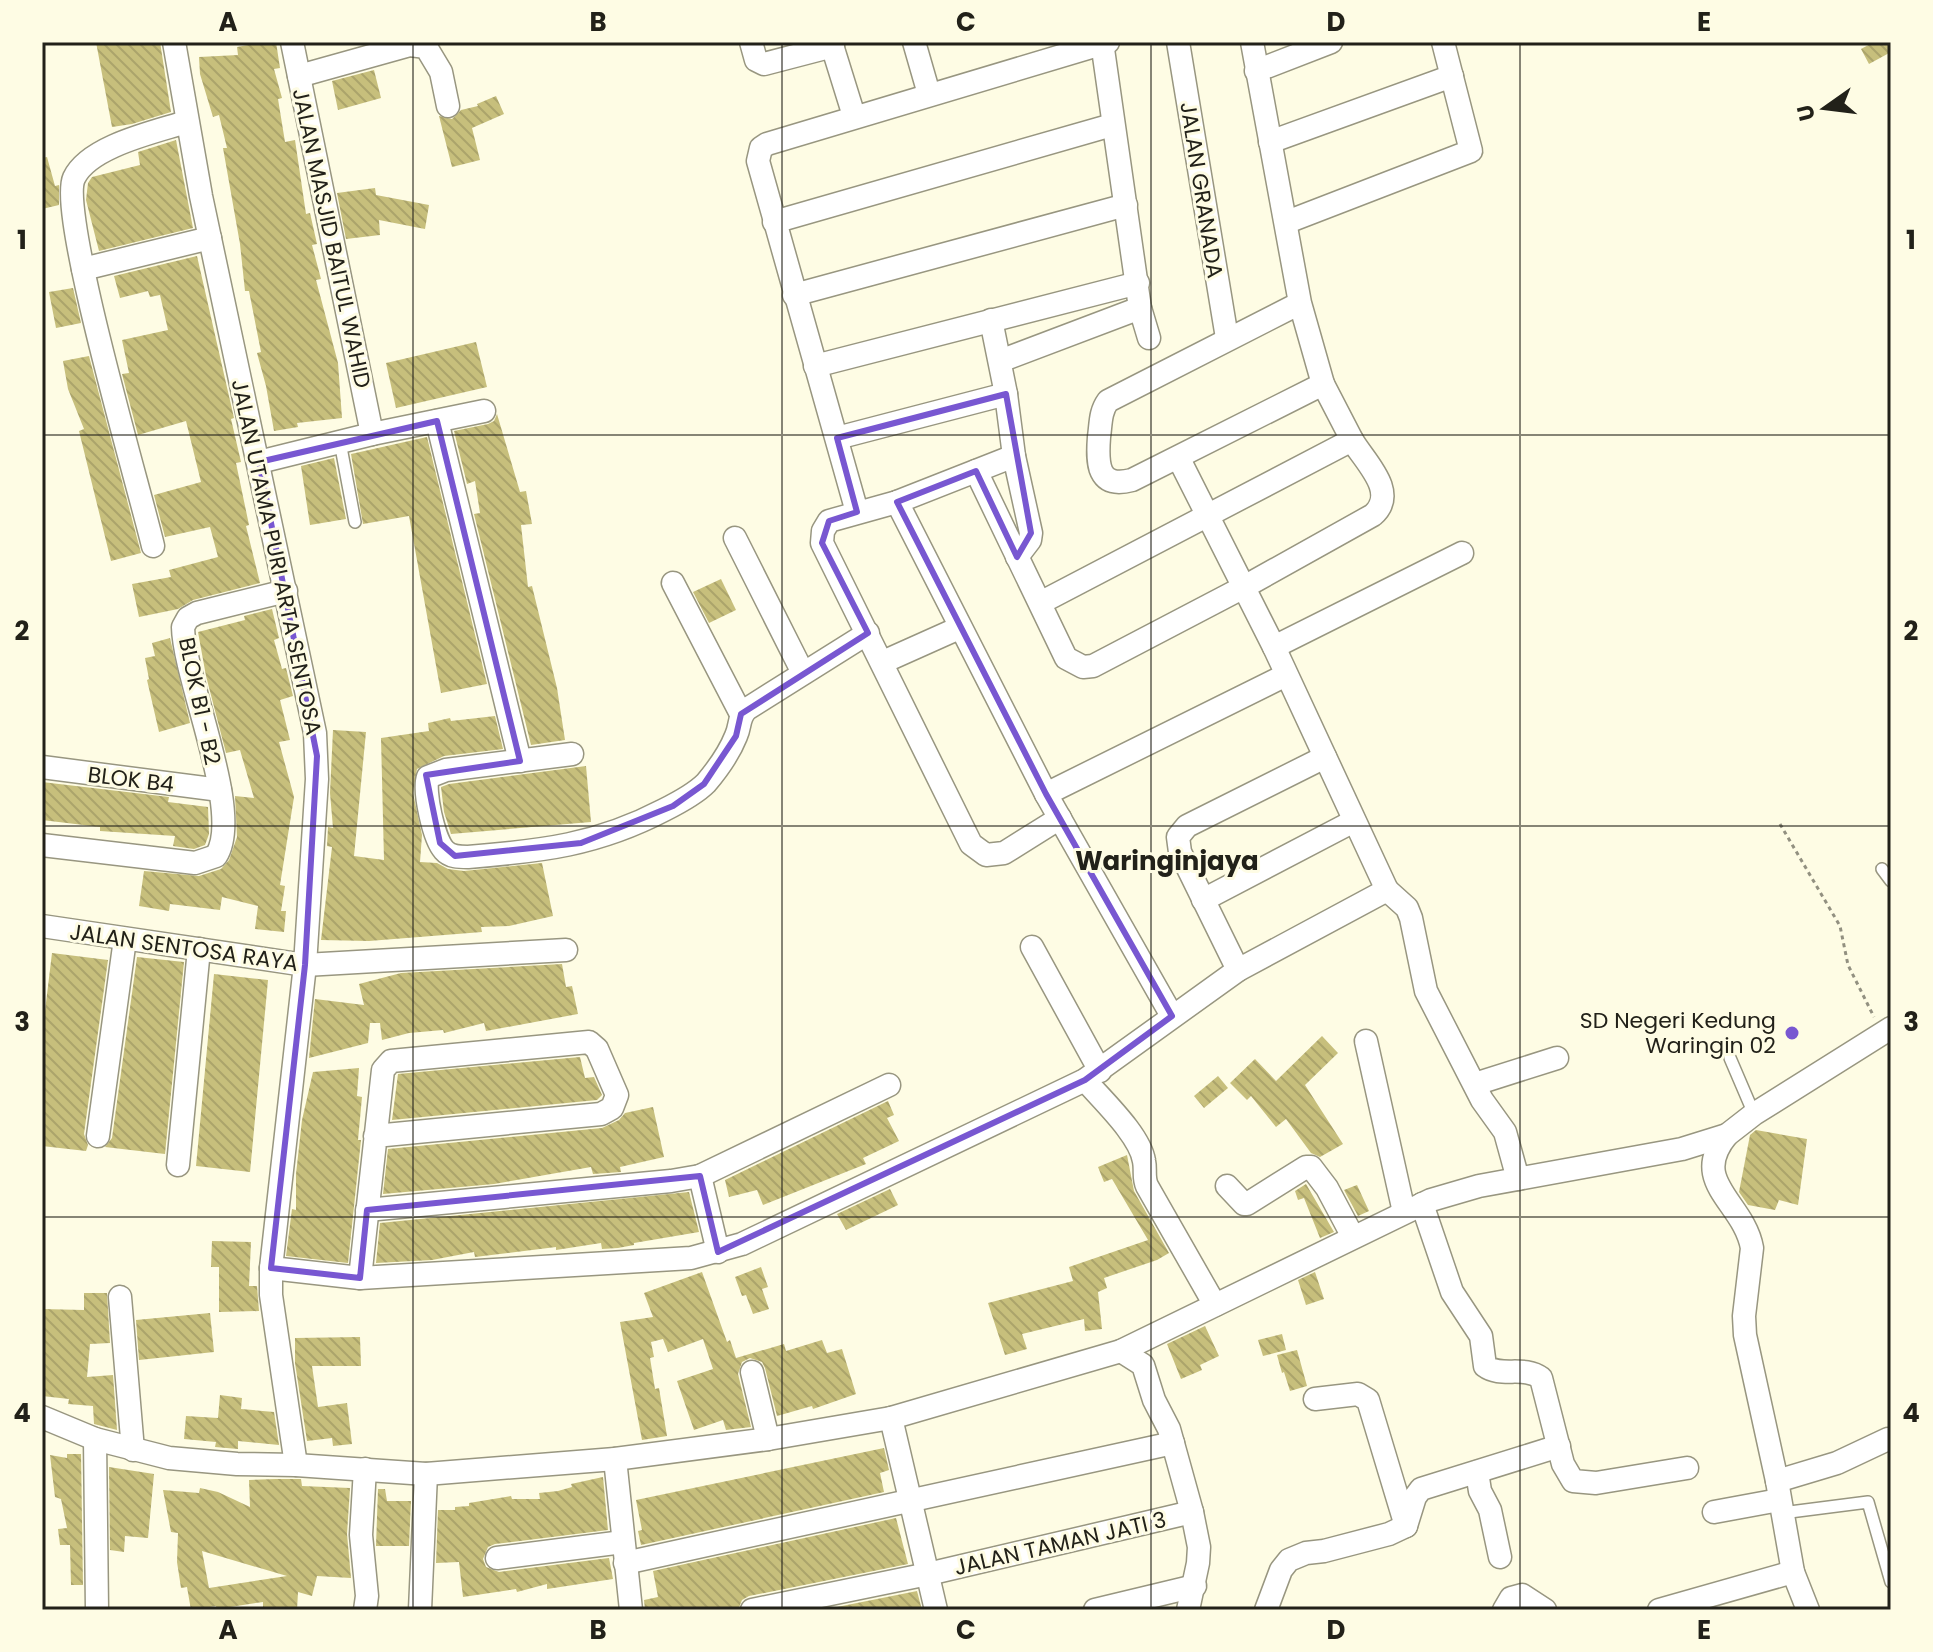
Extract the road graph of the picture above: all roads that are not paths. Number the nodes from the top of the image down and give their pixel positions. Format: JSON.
{"nodes":[{"id":1,"x":174,"y":42,"type":"edge"},
{"id":2,"x":292,"y":42,"type":"edge"},
{"id":3,"x":751,"y":42,"type":"edge"},
{"id":4,"x":914,"y":42,"type":"edge"},
{"id":5,"x":1104,"y":42,"type":"edge"},
{"id":6,"x":1178,"y":42,"type":"edge"},
{"id":7,"x":1252,"y":42,"type":"edge"},
{"id":8,"x":1331,"y":42,"type":"edge"},
{"id":9,"x":1443,"y":42,"type":"edge"},
{"id":10,"x":832,"y":44,"type":"edge"},
{"id":11,"x":1256,"y":71,"type":"junction"},
{"id":12,"x":299,"y":76,"type":"junction"},
{"id":13,"x":1452,"y":76,"type":"junction"},
{"id":14,"x":929,"y":94,"type":"junction"},
{"id":15,"x":448,"y":106,"type":"dead end"},
{"id":16,"x":854,"y":116,"type":"junction"},
{"id":17,"x":186,"y":122,"type":"junction"},
{"id":18,"x":1112,"y":125,"type":"junction"},
{"id":19,"x":1270,"y":142,"type":"junction"},
{"id":20,"x":1126,"y":205,"type":"junction"},
{"id":21,"x":774,"y":222,"type":"junction"},
{"id":22,"x":1287,"y":222,"type":"junction"},
{"id":23,"x":210,"y":238,"type":"junction"},
{"id":24,"x":83,"y":269,"type":"junction"},
{"id":25,"x":1138,"y":283,"type":"junction"},
{"id":26,"x":794,"y":295,"type":"junction"},
{"id":27,"x":1300,"y":303,"type":"junction"},
{"id":28,"x":1140,"y":308,"type":"junction"},
{"id":29,"x":991,"y":320,"type":"junction"},
{"id":30,"x":1149,"y":338,"type":"dead end"},
{"id":31,"x":1227,"y":338,"type":"junction"},
{"id":32,"x":1000,"y":361,"type":"junction"},
{"id":33,"x":815,"y":366,"type":"junction"},
{"id":34,"x":1323,"y":384,"type":"junction"},
{"id":35,"x":1006,"y":394,"type":"junction"},
{"id":36,"x":484,"y":411,"type":"dead end"},
{"id":37,"x":437,"y":421,"type":"junction"},
{"id":38,"x":372,"y":434,"type":"junction"},
{"id":39,"x":837,"y":438,"type":"junction"},
{"id":40,"x":1352,"y":440,"type":"junction"},
{"id":41,"x":340,"y":442,"type":"junction"},
{"id":42,"x":1014,"y":456,"type":"junction"},
{"id":43,"x":1179,"y":459,"type":"junction"},
{"id":44,"x":259,"y":462,"type":"junction"},
{"id":45,"x":976,"y":471,"type":"junction"},
{"id":46,"x":897,"y":502,"type":"junction"},
{"id":47,"x":857,"y":512,"type":"junction"},
{"id":48,"x":1208,"y":516,"type":"junction"},
{"id":49,"x":355,"y":522,"type":"dead end"},
{"id":50,"x":735,"y":538,"type":"dead end"},
{"id":51,"x":153,"y":546,"type":"dead end"},
{"id":52,"x":1462,"y":553,"type":"dead end"},
{"id":53,"x":1017,"y":557,"type":"junction"},
{"id":54,"x":673,"y":583,"type":"dead end"},
{"id":55,"x":1244,"y":587,"type":"junction"},
{"id":56,"x":286,"y":591,"type":"junction"},
{"id":57,"x":1040,"y":603,"type":"junction"},
{"id":58,"x":959,"y":628,"type":"junction"},
{"id":59,"x":868,"y":633,"type":"junction"},
{"id":60,"x":1274,"y":647,"type":"junction"},
{"id":61,"x":883,"y":662,"type":"junction"},
{"id":62,"x":803,"y":673,"type":"junction"},
{"id":63,"x":1286,"y":675,"type":"junction"},
{"id":64,"x":741,"y":714,"type":"junction"},
{"id":65,"x":572,"y":754,"type":"dead end"},
{"id":66,"x":1325,"y":757,"type":"junction"},
{"id":67,"x":520,"y":761,"type":"junction"},
{"id":68,"x":42,"y":767,"type":"edge"},
{"id":69,"x":220,"y":790,"type":"junction"},
{"id":70,"x":1046,"y":794,"type":"junction"},
{"id":71,"x":1060,"y":818,"type":"junction"},
{"id":72,"x":1354,"y":821,"type":"junction"},
{"id":73,"x":42,"y":845,"type":"edge"},
{"id":74,"x":1882,"y":869,"type":"dead end"},
{"id":75,"x":1891,"y":881,"type":"edge"},
{"id":76,"x":1387,"y":890,"type":"junction"},
{"id":77,"x":1203,"y":900,"type":"junction"},
{"id":78,"x":42,"y":926,"type":"edge"},
{"id":79,"x":125,"y":939,"type":"junction"},
{"id":80,"x":1032,"y":947,"type":"dead end"},
{"id":81,"x":199,"y":949,"type":"junction"},
{"id":82,"x":566,"y":950,"type":"dead end"},
{"id":83,"x":305,"y":965,"type":"junction"},
{"id":84,"x":1238,"y":970,"type":"junction"},
{"id":85,"x":1172,"y":1016,"type":"junction"},
{"id":86,"x":1887,"y":1032,"type":"edge"},
{"id":87,"x":1366,"y":1041,"type":"dead end"},
{"id":88,"x":1557,"y":1058,"type":"dead end"},
{"id":89,"x":1730,"y":1058,"type":"dead end"},
{"id":90,"x":1093,"y":1075,"type":"junction"},
{"id":91,"x":1475,"y":1084,"type":"junction"},
{"id":92,"x":889,"y":1085,"type":"dead end"},
{"id":93,"x":1754,"y":1114,"type":"junction"},
{"id":94,"x":1727,"y":1135,"type":"junction"},
{"id":95,"x":98,"y":1136,"type":"dead end"},
{"id":96,"x":375,"y":1136,"type":"junction"},
{"id":97,"x":178,"y":1165,"type":"dead end"},
{"id":98,"x":700,"y":1176,"type":"junction"},
{"id":99,"x":1518,"y":1179,"type":"junction"},
{"id":100,"x":1227,"y":1186,"type":"dead end"},
{"id":101,"x":1413,"y":1208,"type":"junction"},
{"id":102,"x":367,"y":1210,"type":"junction"},
{"id":103,"x":1353,"y":1237,"type":"junction"},
{"id":104,"x":718,"y":1252,"type":"junction"},
{"id":105,"x":271,"y":1268,"type":"junction"},
{"id":106,"x":360,"y":1278,"type":"junction"},
{"id":107,"x":120,"y":1297,"type":"dead end"},
{"id":108,"x":1215,"y":1305,"type":"junction"},
{"id":109,"x":1121,"y":1351,"type":"junction"},
{"id":110,"x":752,"y":1372,"type":"dead end"},
{"id":111,"x":1315,"y":1399,"type":"dead end"},
{"id":112,"x":42,"y":1417,"type":"edge"},
{"id":113,"x":893,"y":1424,"type":"junction"},
{"id":114,"x":95,"y":1439,"type":"junction"},
{"id":115,"x":768,"y":1439,"type":"junction"},
{"id":116,"x":1888,"y":1439,"type":"dead end"},
{"id":117,"x":1173,"y":1443,"type":"junction"},
{"id":118,"x":1559,"y":1446,"type":"junction"},
{"id":119,"x":133,"y":1450,"type":"junction"},
{"id":120,"x":615,"y":1459,"type":"junction"},
{"id":121,"x":296,"y":1465,"type":"junction"},
{"id":122,"x":1687,"y":1468,"type":"dead end"},
{"id":123,"x":365,"y":1469,"type":"junction"},
{"id":124,"x":1477,"y":1472,"type":"junction"},
{"id":125,"x":426,"y":1474,"type":"junction"},
{"id":126,"x":1779,"y":1498,"type":"junction"},
{"id":127,"x":912,"y":1501,"type":"junction"},
{"id":128,"x":1192,"y":1512,"type":"junction"},
{"id":129,"x":1714,"y":1512,"type":"dead end"},
{"id":130,"x":1406,"y":1526,"type":"junction"},
{"id":131,"x":624,"y":1553,"type":"junction"},
{"id":132,"x":1500,"y":1557,"type":"dead end"},
{"id":133,"x":497,"y":1558,"type":"dead end"},
{"id":134,"x":1793,"y":1572,"type":"junction"},
{"id":135,"x":928,"y":1574,"type":"junction"},
{"id":136,"x":1891,"y":1582,"type":"edge"},
{"id":137,"x":1195,"y":1586,"type":"junction"},
{"id":138,"x":97,"y":1610,"type":"edge"},
{"id":139,"x":365,"y":1610,"type":"edge"},
{"id":140,"x":420,"y":1610,"type":"edge"},
{"id":141,"x":631,"y":1610,"type":"edge"},
{"id":142,"x":752,"y":1610,"type":"edge"},
{"id":143,"x":936,"y":1610,"type":"edge"},
{"id":144,"x":1095,"y":1610,"type":"edge"},
{"id":145,"x":1188,"y":1610,"type":"edge"},
{"id":146,"x":1266,"y":1610,"type":"edge"},
{"id":147,"x":1504,"y":1610,"type":"edge"},
{"id":148,"x":1545,"y":1610,"type":"edge"},
{"id":149,"x":1659,"y":1610,"type":"edge"},
{"id":150,"x":1808,"y":1610,"type":"edge"}],
"edges":[{"from":1,"to":17,"type":"street","name":"JALAN UTAMA PURI ARTA SENTOSA"},
{"from":2,"to":12,"type":"street","name":"JALAN MASJID BAITUL WAHID"},
{"from":3,"to":10,"type":"street"},
{"from":4,"to":14,"type":"street"},
{"from":5,"to":14,"type":"street"},
{"from":5,"to":18,"type":"street"},
{"from":6,"to":31,"type":"street","name":"JALAN GRANADA"},
{"from":7,"to":11,"type":"street"},
{"from":8,"to":11,"type":"street"},
{"from":9,"to":13,"type":"street"},
{"from":10,"to":16,"type":"street"},
{"from":11,"to":19,"type":"street"},
{"from":12,"to":15,"type":"street"},
{"from":12,"to":38,"type":"street","name":"JALAN MASJID BAITUL WAHID"},
{"from":13,"to":19,"type":"street"},
{"from":13,"to":22,"type":"street"},
{"from":14,"to":16,"type":"street"},
{"from":16,"to":21,"type":"street"},
{"from":17,"to":23,"type":"street","name":"JALAN UTAMA PURI ARTA SENTOSA"},
{"from":17,"to":24,"type":"street"},
{"from":18,"to":20,"type":"street"},
{"from":18,"to":21,"type":"street"},
{"from":19,"to":22,"type":"street"},
{"from":20,"to":25,"type":"street"},
{"from":20,"to":26,"type":"street"},
{"from":21,"to":26,"type":"street"},
{"from":22,"to":27,"type":"street"},
{"from":23,"to":24,"type":"street"},
{"from":23,"to":44,"type":"street","name":"JALAN UTAMA PURI ARTA SENTOSA"},
{"from":24,"to":51,"type":"street"},
{"from":25,"to":28,"type":"street"},
{"from":25,"to":29,"type":"street"},
{"from":26,"to":33,"type":"street"},
{"from":27,"to":31,"type":"street"},
{"from":27,"to":34,"type":"street"},
{"from":28,"to":30,"type":"street"},
{"from":28,"to":32,"type":"street"},
{"from":29,"to":32,"type":"street"},
{"from":29,"to":33,"type":"street"},
{"from":31,"to":43,"type":"street"},
{"from":32,"to":35,"type":"street"},
{"from":33,"to":39,"type":"street"},
{"from":34,"to":40,"type":"street"},
{"from":34,"to":43,"type":"street"},
{"from":35,"to":39,"type":"street"},
{"from":35,"to":42,"type":"street"},
{"from":36,"to":37,"type":"street"},
{"from":37,"to":38,"type":"street"},
{"from":37,"to":67,"type":"street"},
{"from":38,"to":41,"type":"street"},
{"from":39,"to":47,"type":"street"},
{"from":40,"to":48,"type":"street"},
{"from":40,"to":55,"type":"street"},
{"from":41,"to":44,"type":"street"},
{"from":41,"to":49,"type":"lane"},
{"from":42,"to":45,"type":"street"},
{"from":42,"to":53,"type":"street"},
{"from":43,"to":48,"type":"street"},
{"from":44,"to":56,"type":"street","name":"JALAN UTAMA PURI ARTA SENTOSA"},
{"from":45,"to":46,"type":"street"},
{"from":45,"to":53,"type":"street"},
{"from":46,"to":47,"type":"street"},
{"from":46,"to":58,"type":"street"},
{"from":47,"to":59,"type":"street"},
{"from":48,"to":55,"type":"street"},
{"from":48,"to":57,"type":"street"},
{"from":50,"to":62,"type":"street"},
{"from":52,"to":60,"type":"street"},
{"from":53,"to":57,"type":"street"},
{"from":54,"to":64,"type":"street"},
{"from":55,"to":57,"type":"street"},
{"from":55,"to":60,"type":"street"},
{"from":56,"to":69,"type":"street","name":"BLOK B1 - B2"},
{"from":56,"to":83,"type":"street","name":"JALAN UTAMA PURI ARTA SENTOSA"},
{"from":58,"to":61,"type":"street"},
{"from":58,"to":70,"type":"street"},
{"from":59,"to":61,"type":"street"},
{"from":59,"to":62,"type":"street"},
{"from":60,"to":63,"type":"street"},
{"from":61,"to":71,"type":"street"},
{"from":62,"to":64,"type":"street"},
{"from":63,"to":66,"type":"street"},
{"from":63,"to":70,"type":"street"},
{"from":64,"to":67,"type":"street"},
{"from":65,"to":67,"type":"street"},
{"from":66,"to":72,"type":"street"},
{"from":66,"to":77,"type":"street"},
{"from":68,"to":69,"type":"street","name":"BLOK B4"},
{"from":69,"to":73,"type":"street"},
{"from":70,"to":71,"type":"street"},
{"from":71,"to":85,"type":"street"},
{"from":72,"to":76,"type":"street"},
{"from":72,"to":77,"type":"street"},
{"from":74,"to":75,"type":"lane"},
{"from":76,"to":84,"type":"street"},
{"from":76,"to":91,"type":"street"},
{"from":77,"to":84,"type":"street"},
{"from":78,"to":79,"type":"street","name":"JALAN SENTOSA RAYA"},
{"from":79,"to":81,"type":"street","name":"JALAN SENTOSA RAYA"},
{"from":79,"to":95,"type":"street"},
{"from":80,"to":90,"type":"street"},
{"from":81,"to":83,"type":"street","name":"JALAN SENTOSA RAYA"},
{"from":81,"to":97,"type":"street"},
{"from":82,"to":83,"type":"street","name":"JALAN SENTOSA RAYA"},
{"from":83,"to":105,"type":"street","name":"JALAN UTAMA PURI ARTA SENTOSA"},
{"from":84,"to":85,"type":"street"},
{"from":85,"to":90,"type":"street"},
{"from":86,"to":93,"type":"street"},
{"from":87,"to":101,"type":"street"},
{"from":88,"to":91,"type":"street"},
{"from":89,"to":93,"type":"lane"},
{"from":90,"to":104,"type":"street"},
{"from":90,"to":108,"type":"street"},
{"from":91,"to":99,"type":"street"},
{"from":92,"to":98,"type":"street"},
{"from":93,"to":94,"type":"street"},
{"from":94,"to":99,"type":"street"},
{"from":94,"to":126,"type":"street"},
{"from":96,"to":96,"type":"street"},
{"from":96,"to":102,"type":"street"},
{"from":98,"to":102,"type":"street"},
{"from":98,"to":104,"type":"street"},
{"from":99,"to":101,"type":"street"},
{"from":100,"to":103,"type":"street"},
{"from":101,"to":103,"type":"street"},
{"from":101,"to":118,"type":"street"},
{"from":102,"to":106,"type":"street"},
{"from":103,"to":108,"type":"street"},
{"from":104,"to":106,"type":"street"},
{"from":105,"to":106,"type":"street"},
{"from":105,"to":121,"type":"street","name":"JALAN UTAMA PURI ARTA SENTOSA"},
{"from":107,"to":119,"type":"street"},
{"from":108,"to":109,"type":"street"},
{"from":109,"to":113,"type":"street"},
{"from":109,"to":117,"type":"street"},
{"from":110,"to":115,"type":"street"},
{"from":111,"to":130,"type":"street"},
{"from":112,"to":114,"type":"street"},
{"from":113,"to":115,"type":"street"},
{"from":113,"to":127,"type":"street"},
{"from":114,"to":119,"type":"street"},
{"from":114,"to":138,"type":"street"},
{"from":115,"to":120,"type":"street"},
{"from":116,"to":126,"type":"street"},
{"from":117,"to":127,"type":"street"},
{"from":117,"to":128,"type":"street"},
{"from":118,"to":122,"type":"street"},
{"from":118,"to":124,"type":"street"},
{"from":119,"to":121,"type":"street"},
{"from":120,"to":125,"type":"street"},
{"from":120,"to":131,"type":"street"},
{"from":121,"to":123,"type":"street"},
{"from":123,"to":125,"type":"street"},
{"from":123,"to":139,"type":"street"},
{"from":124,"to":130,"type":"street"},
{"from":124,"to":132,"type":"street"},
{"from":125,"to":140,"type":"street"},
{"from":126,"to":129,"type":"street"},
{"from":126,"to":134,"type":"street"},
{"from":126,"to":136,"type":"lane"},
{"from":127,"to":131,"type":"street"},
{"from":127,"to":135,"type":"street"},
{"from":128,"to":135,"type":"street","name":"JALAN TAMAN JATI 3"},
{"from":128,"to":137,"type":"street"},
{"from":130,"to":146,"type":"street"},
{"from":131,"to":133,"type":"street"},
{"from":131,"to":141,"type":"street"},
{"from":134,"to":149,"type":"street"},
{"from":134,"to":150,"type":"street"},
{"from":135,"to":142,"type":"street","name":"JALAN TAMAN JATI 3"},
{"from":135,"to":143,"type":"street"},
{"from":137,"to":144,"type":"street"},
{"from":137,"to":145,"type":"street"},
{"from":147,"to":148,"type":"street"}]}
